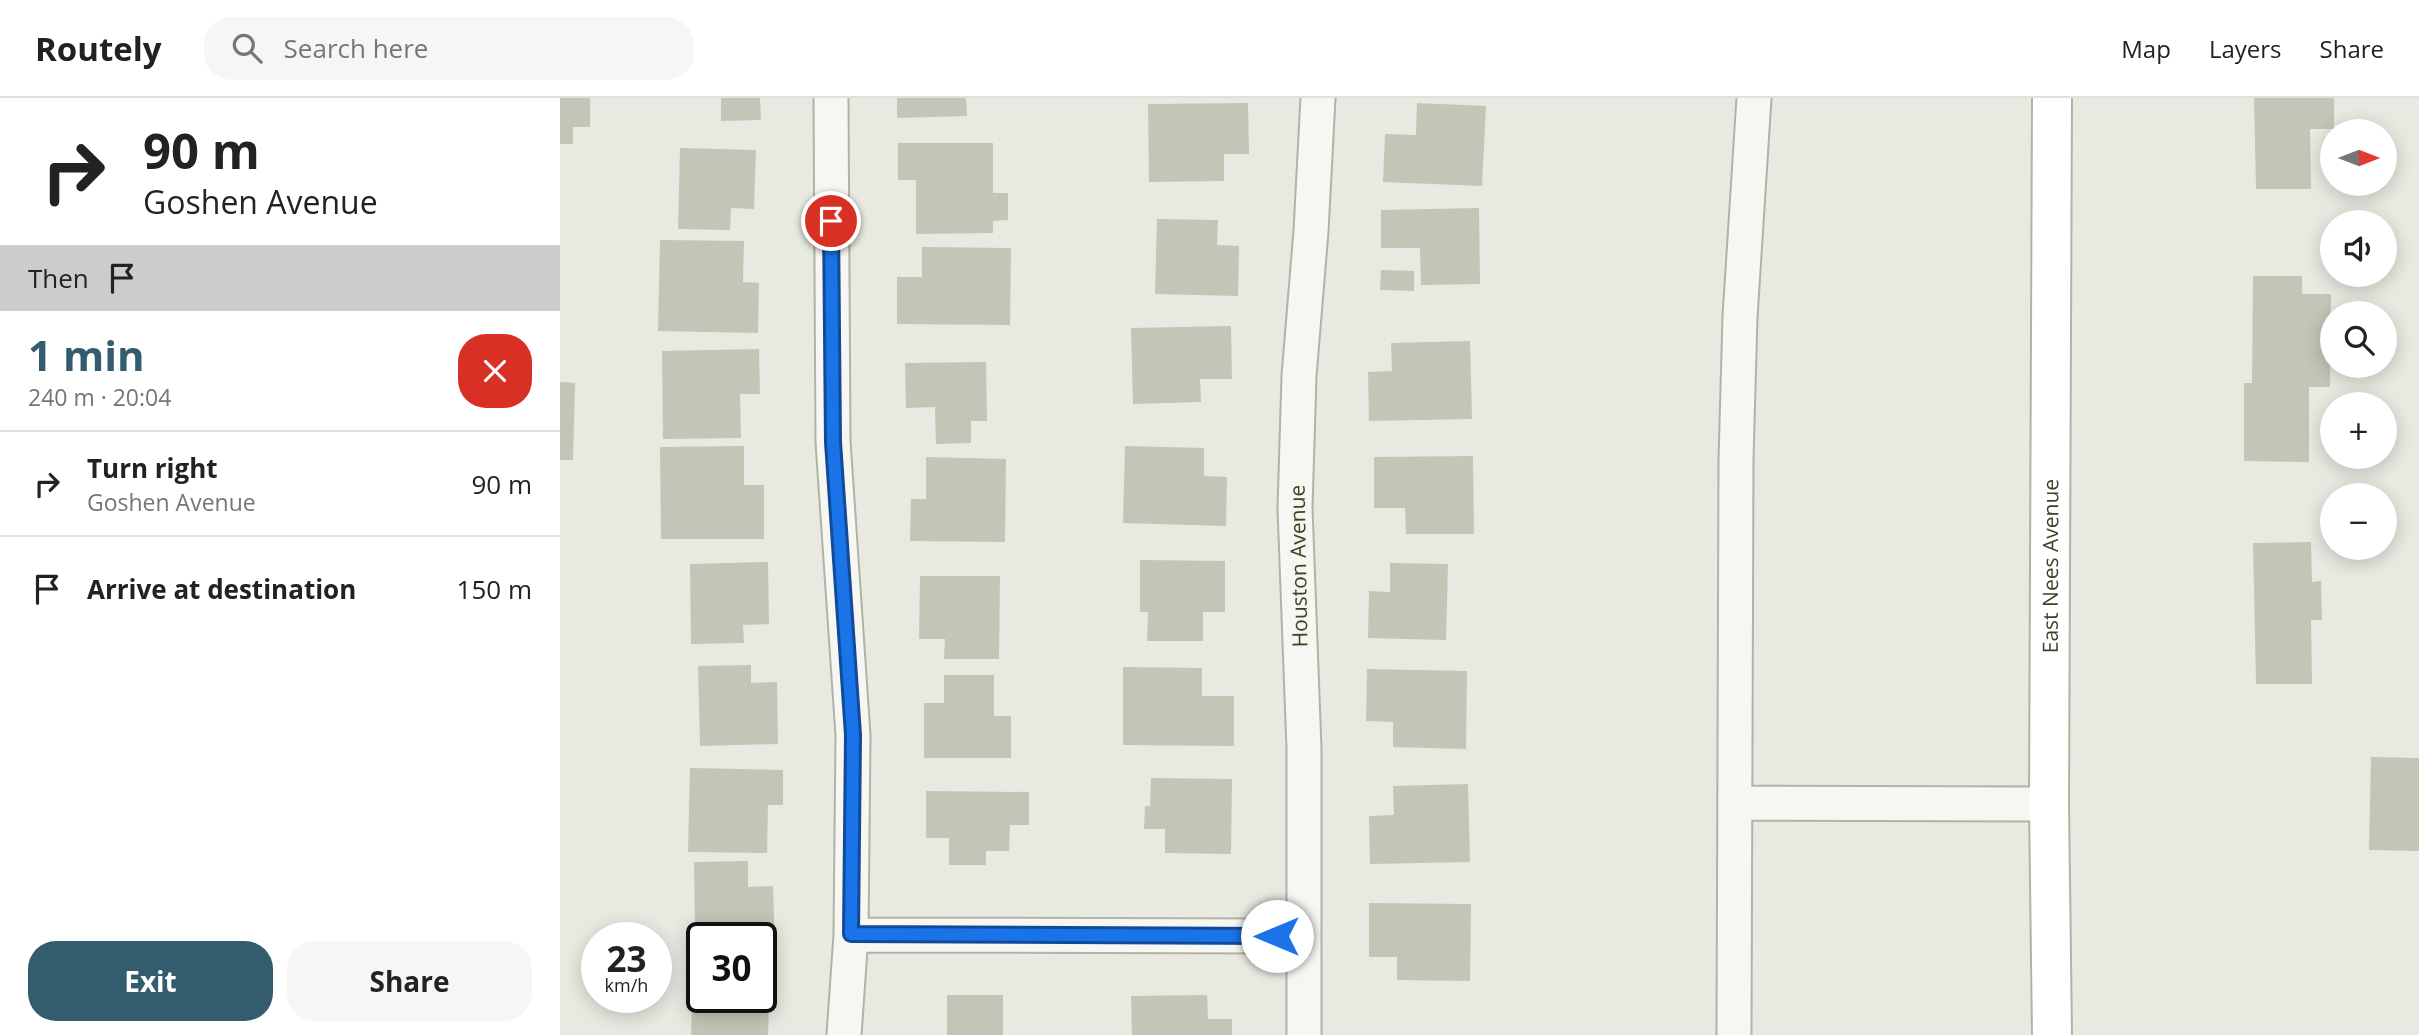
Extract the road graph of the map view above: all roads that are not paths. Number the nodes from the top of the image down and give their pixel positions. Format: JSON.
{"nodes":[{"id":1,"x":831,"y":98,"type":"edge"},
{"id":2,"x":1318,"y":98,"type":"edge"},
{"id":3,"x":1754,"y":98,"type":"edge"},
{"id":4,"x":2052,"y":98,"type":"edge"},
{"id":5,"x":1735,"y":803,"type":"junction"},
{"id":6,"x":2049,"y":804,"type":"junction"},
{"id":7,"x":851,"y":934,"type":"junction"},
{"id":8,"x":1304,"y":936,"type":"junction"},
{"id":9,"x":844,"y":1035,"type":"edge"},
{"id":10,"x":1304,"y":1035,"type":"edge"},
{"id":11,"x":1734,"y":1035,"type":"edge"},
{"id":12,"x":2052,"y":1035,"type":"edge"}],
"edges":[{"from":1,"to":7,"type":"street"},
{"from":2,"to":8,"type":"street","name":"Houston Avenue"},
{"from":3,"to":5,"type":"street"},
{"from":4,"to":6,"type":"main road","name":"East Nees Avenue"},
{"from":5,"to":6,"type":"street"},
{"from":5,"to":11,"type":"street"},
{"from":6,"to":12,"type":"main road","name":"East Nees Avenue"},
{"from":7,"to":8,"type":"street"},
{"from":7,"to":9,"type":"street"},
{"from":8,"to":10,"type":"street","name":"Houston Avenue"}]}
